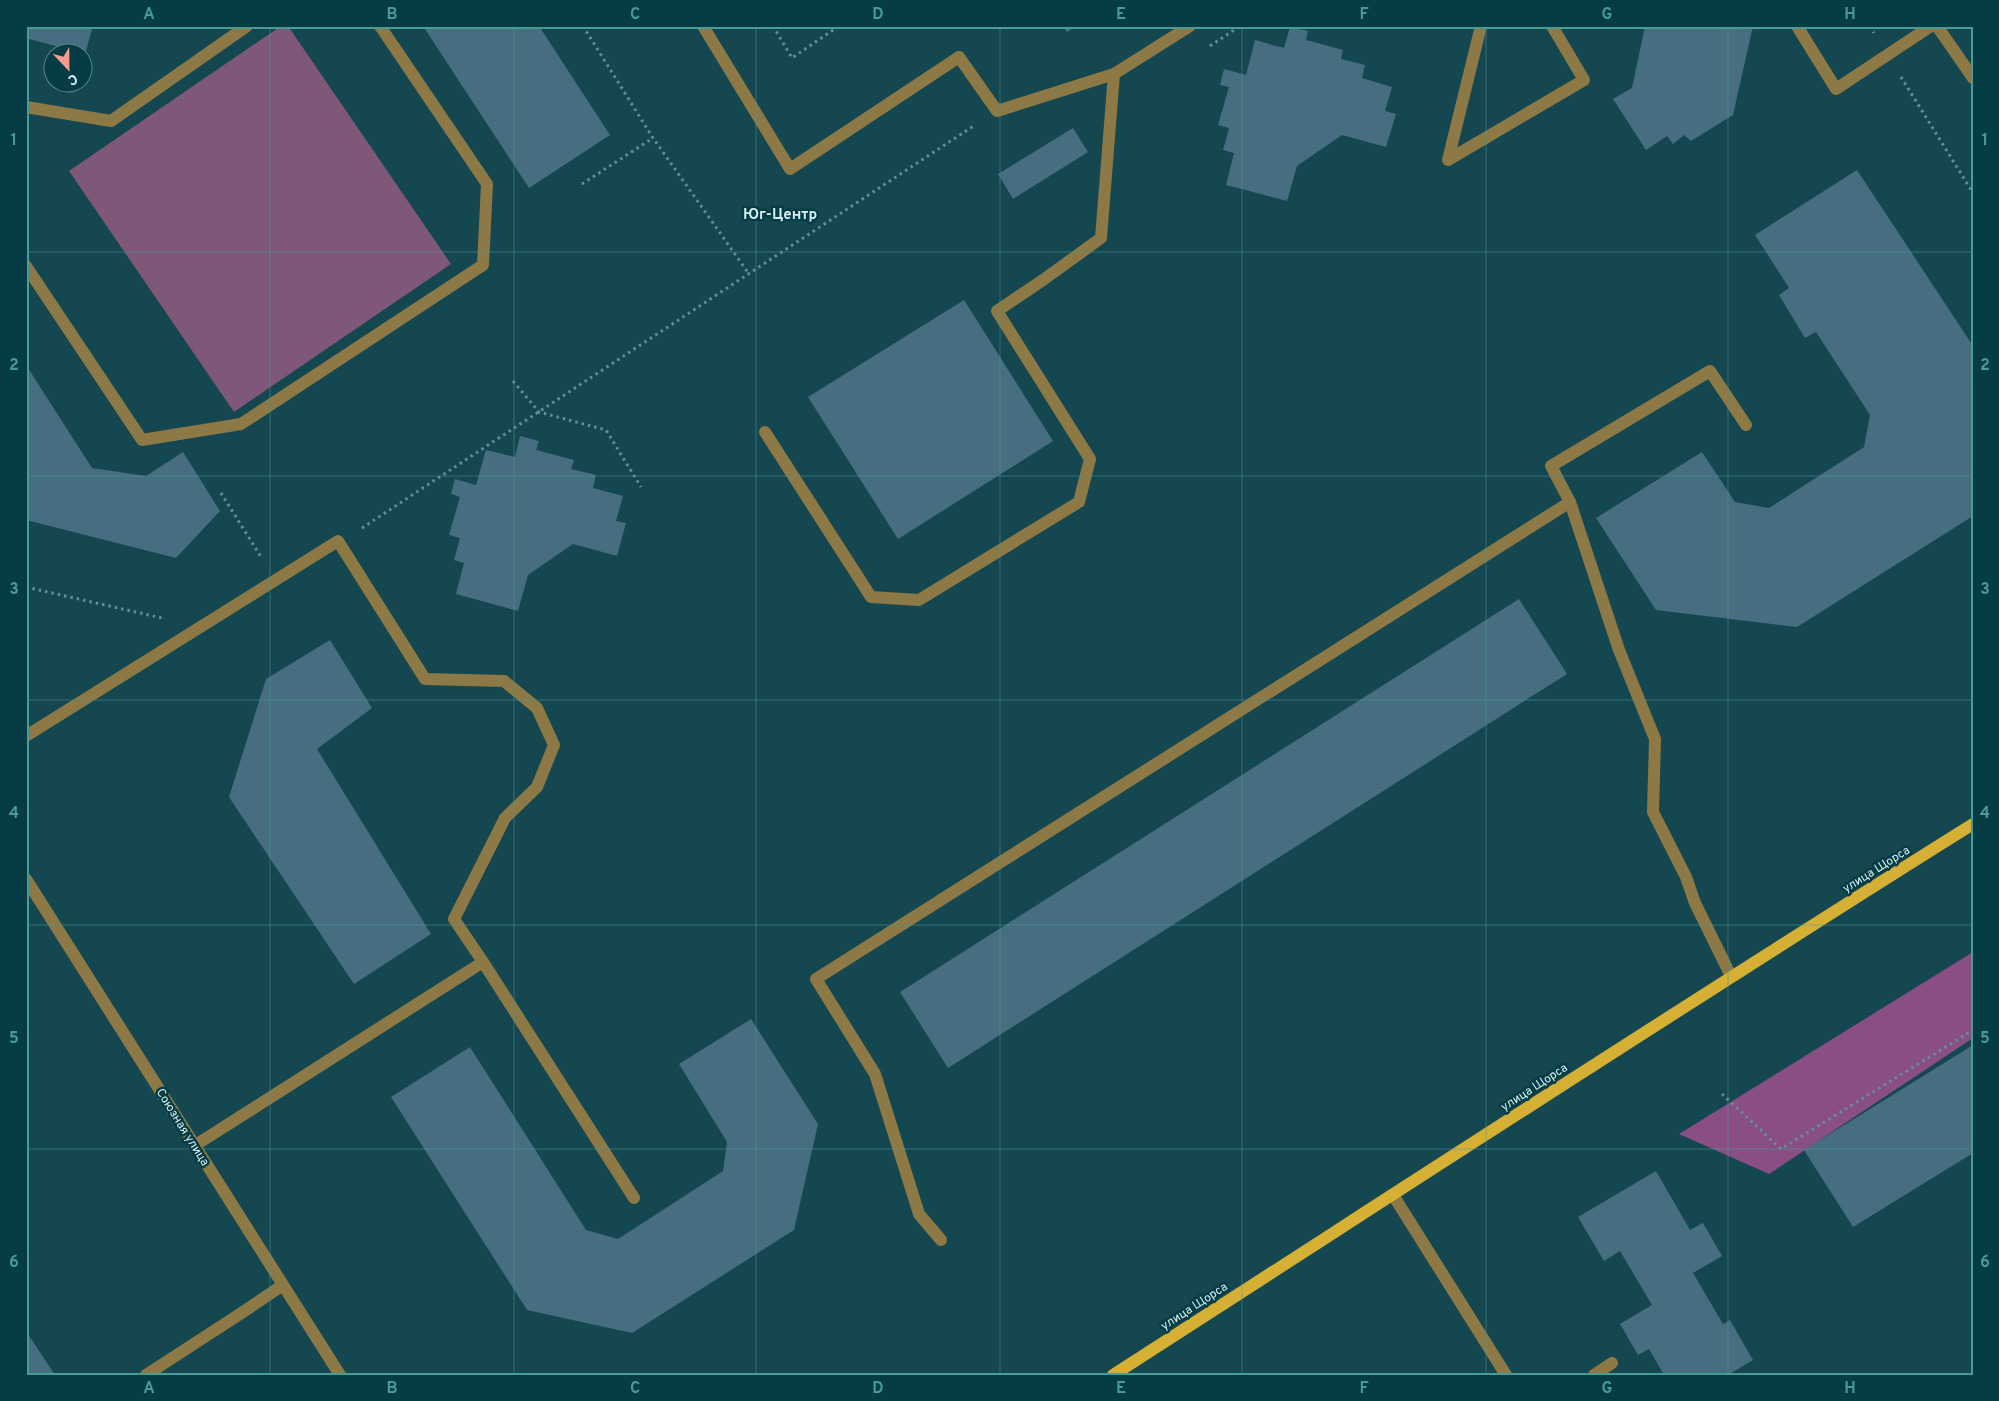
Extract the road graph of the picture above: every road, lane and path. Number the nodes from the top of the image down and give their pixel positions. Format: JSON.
{"nodes":[{"id":1,"x":247,"y":26,"type":"edge"},
{"id":2,"x":380,"y":26,"type":"edge"},
{"id":3,"x":583,"y":26,"type":"edge"},
{"id":4,"x":703,"y":26,"type":"edge"},
{"id":5,"x":773,"y":26,"type":"edge"},
{"id":6,"x":839,"y":26,"type":"edge"},
{"id":7,"x":1190,"y":26,"type":"edge"},
{"id":8,"x":1240,"y":26,"type":"edge"},
{"id":9,"x":1481,"y":26,"type":"edge"},
{"id":10,"x":1552,"y":26,"type":"edge"},
{"id":11,"x":1797,"y":26,"type":"edge"},
{"id":12,"x":1870,"y":26,"type":"edge"},
{"id":13,"x":1932,"y":26,"type":"edge"},
{"id":14,"x":1936,"y":26,"type":"edge"},
{"id":15,"x":1208,"y":47,"type":"dead end"},
{"id":16,"x":1887,"y":55,"type":"junction"},
{"id":17,"x":1114,"y":74,"type":"junction"},
{"id":18,"x":1973,"y":78,"type":"edge"},
{"id":19,"x":26,"y":108,"type":"edge"},
{"id":20,"x":997,"y":111,"type":"junction"},
{"id":21,"x":653,"y":138,"type":"junction"},
{"id":22,"x":582,"y":184,"type":"dead end"},
{"id":23,"x":1973,"y":193,"type":"edge"},
{"id":24,"x":26,"y":266,"type":"edge"},
{"id":25,"x":749,"y":274,"type":"junction"},
{"id":26,"x":513,"y":381,"type":"dead end"},
{"id":27,"x":539,"y":412,"type":"junction"},
{"id":28,"x":1746,"y":425,"type":"dead end"},
{"id":29,"x":765,"y":432,"type":"dead end"},
{"id":30,"x":641,"y":487,"type":"dead end"},
{"id":31,"x":221,"y":493,"type":"dead end"},
{"id":32,"x":1570,"y":502,"type":"junction"},
{"id":33,"x":338,"y":541,"type":"junction"},
{"id":34,"x":264,"y":562,"type":"dead end"},
{"id":35,"x":26,"y":587,"type":"edge"},
{"id":36,"x":170,"y":620,"type":"dead end"},
{"id":37,"x":26,"y":736,"type":"edge"},
{"id":38,"x":1973,"y":824,"type":"edge"},
{"id":39,"x":26,"y":879,"type":"edge"},
{"id":40,"x":483,"y":962,"type":"junction"},
{"id":41,"x":1731,"y":976,"type":"junction"},
{"id":42,"x":1973,"y":1030,"type":"edge"},
{"id":43,"x":1722,"y":1094,"type":"dead end"},
{"id":44,"x":194,"y":1146,"type":"junction"},
{"id":45,"x":1393,"y":1196,"type":"junction"},
{"id":46,"x":634,"y":1198,"type":"dead end"},
{"id":47,"x":940,"y":1240,"type":"dead end"},
{"id":48,"x":282,"y":1285,"type":"junction"},
{"id":49,"x":1612,"y":1363,"type":"dead end"},
{"id":50,"x":146,"y":1375,"type":"edge"},
{"id":51,"x":340,"y":1375,"type":"edge"},
{"id":52,"x":1113,"y":1375,"type":"edge"},
{"id":53,"x":1506,"y":1375,"type":"edge"},
{"id":54,"x":1594,"y":1375,"type":"edge"}],
"edges":[{"from":1,"to":19,"type":"street"},
{"from":2,"to":24,"type":"street"},
{"from":3,"to":21,"type":"path"},
{"from":4,"to":20,"type":"street"},
{"from":5,"to":6,"type":"path"},
{"from":7,"to":17,"type":"street"},
{"from":8,"to":15,"type":"path"},
{"from":9,"to":10,"type":"street"},
{"from":11,"to":16,"type":"street"},
{"from":12,"to":16,"type":"path"},
{"from":13,"to":16,"type":"street"},
{"from":14,"to":18,"type":"street"},
{"from":16,"to":23,"type":"path"},
{"from":17,"to":20,"type":"street"},
{"from":17,"to":29,"type":"street"},
{"from":20,"to":25,"type":"path"},
{"from":21,"to":22,"type":"path"},
{"from":21,"to":25,"type":"path"},
{"from":25,"to":27,"type":"path"},
{"from":26,"to":27,"type":"path"},
{"from":27,"to":30,"type":"path"},
{"from":27,"to":33,"type":"path"},
{"from":28,"to":32,"type":"street"},
{"from":31,"to":34,"type":"path"},
{"from":32,"to":41,"type":"street"},
{"from":32,"to":47,"type":"street"},
{"from":33,"to":37,"type":"street"},
{"from":33,"to":40,"type":"street"},
{"from":35,"to":36,"type":"path"},
{"from":38,"to":41,"type":"main road","name":"улица Щорса"},
{"from":39,"to":44,"type":"street","name":"Союзная улица"},
{"from":40,"to":44,"type":"street"},
{"from":40,"to":46,"type":"street"},
{"from":41,"to":45,"type":"main road","name":"улица Щорса"},
{"from":42,"to":43,"type":"path"},
{"from":44,"to":48,"type":"street","name":"Союзная улица"},
{"from":45,"to":52,"type":"main road","name":"улица Щорса"},
{"from":45,"to":53,"type":"street"},
{"from":48,"to":50,"type":"street"},
{"from":48,"to":51,"type":"street","name":"Союзная улица"},
{"from":49,"to":54,"type":"street"}]}
